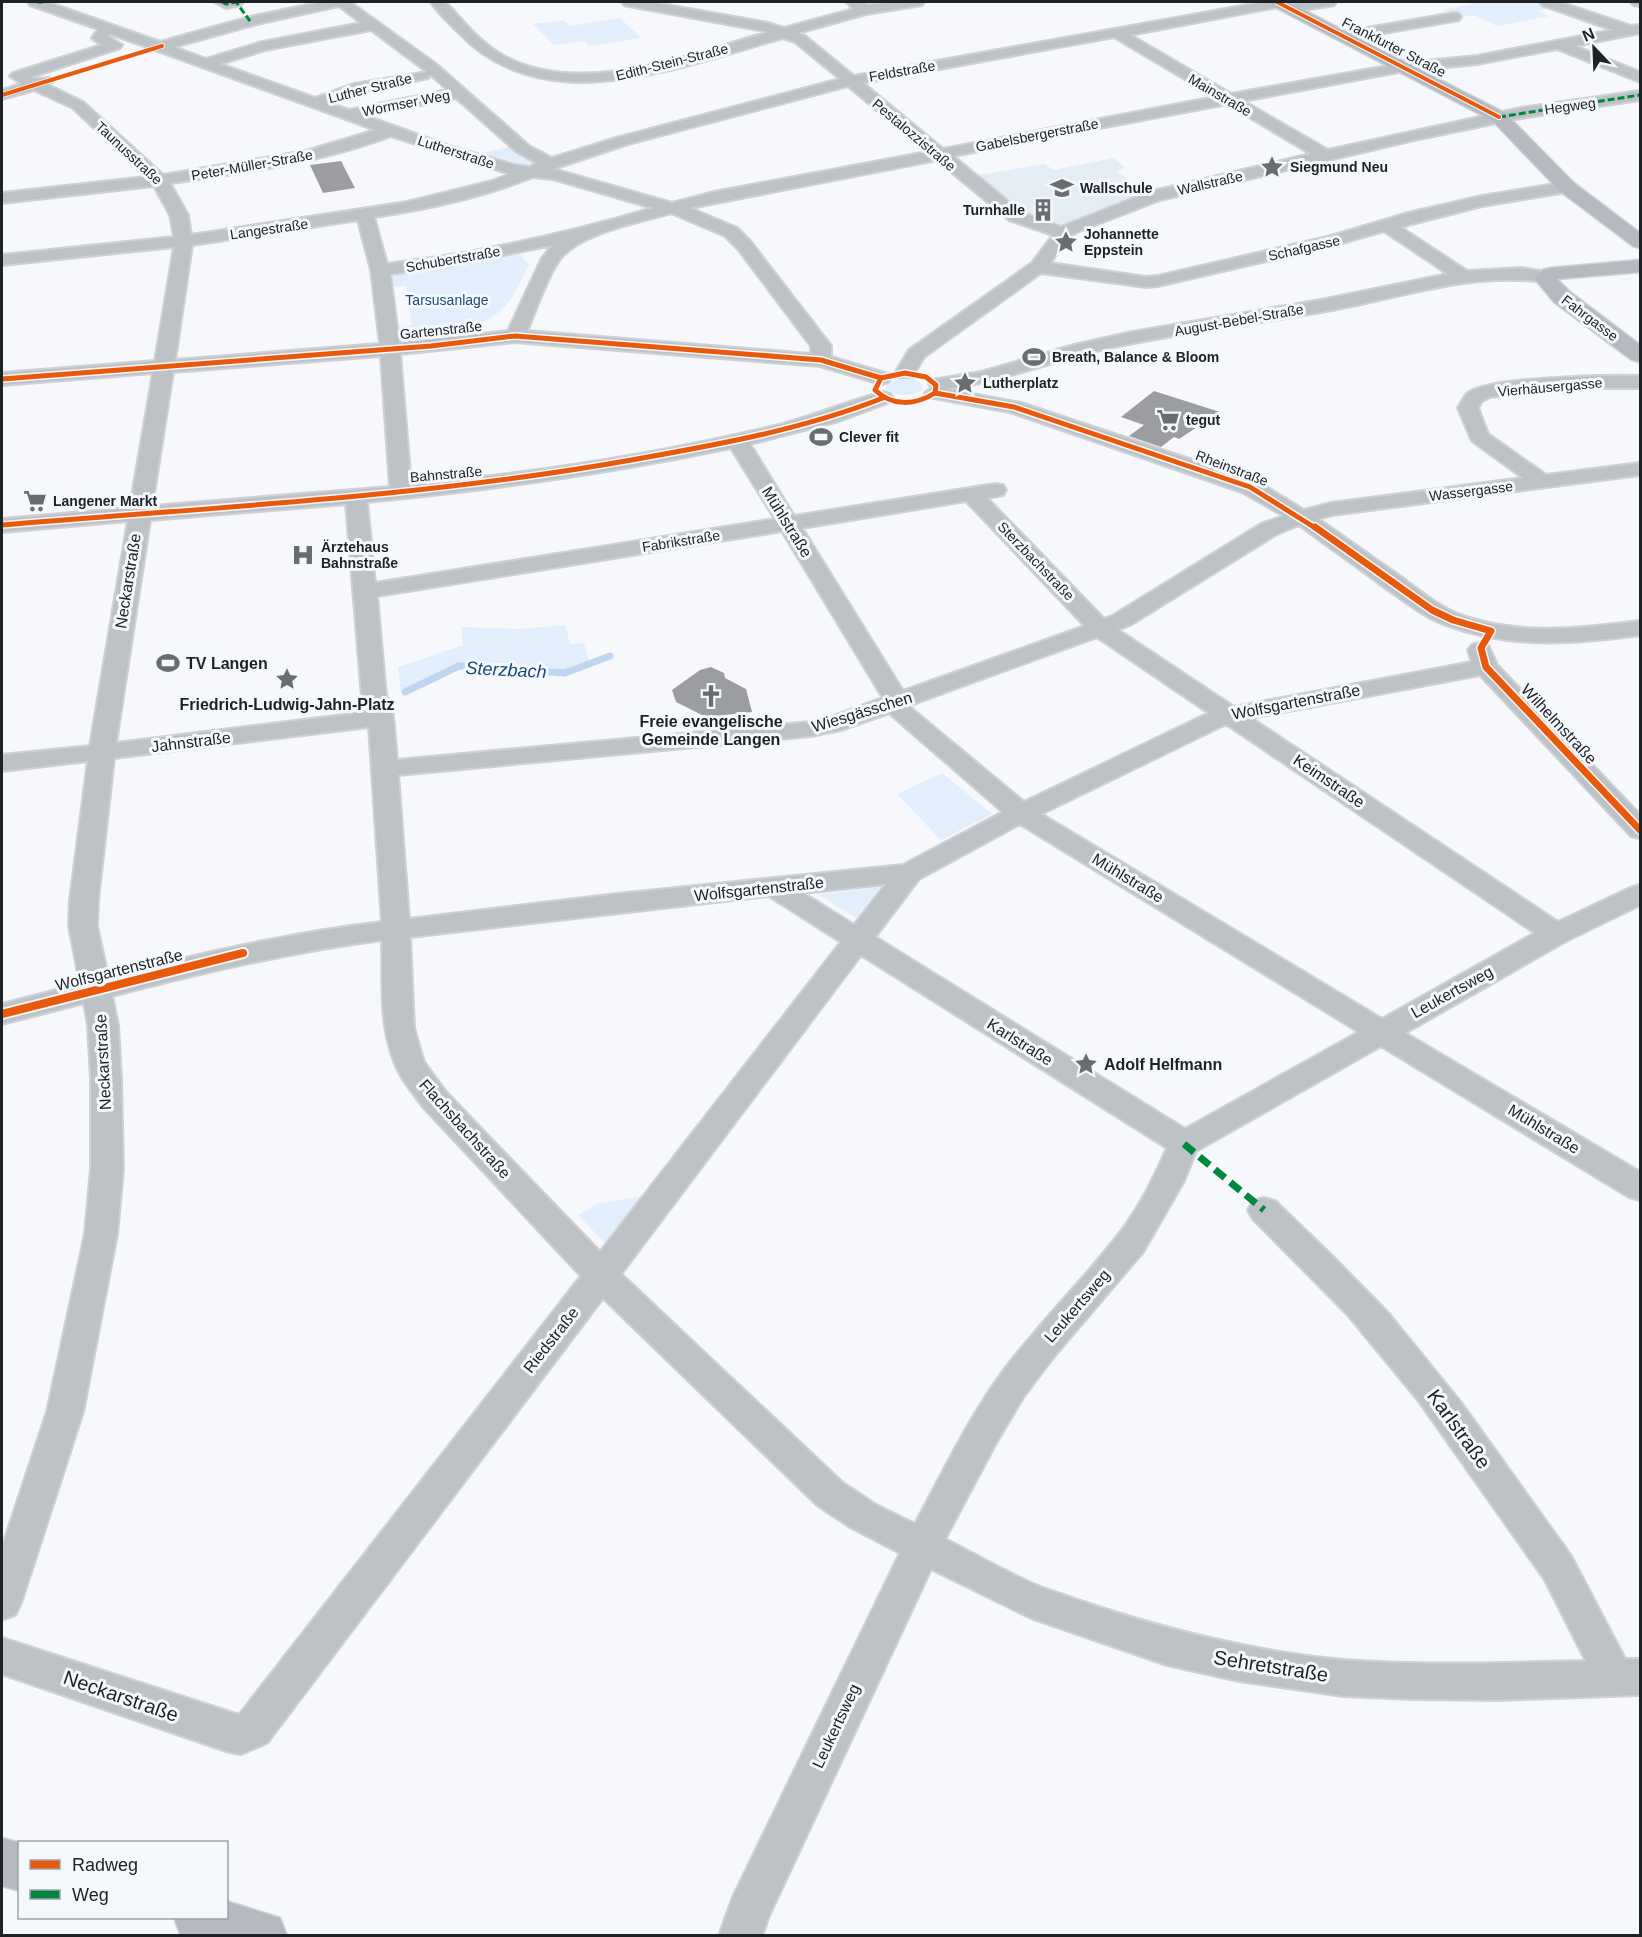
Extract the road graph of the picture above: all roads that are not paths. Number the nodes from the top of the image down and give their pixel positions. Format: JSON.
{"nodes":[{"id":1,"x":35,"y":2,"type":"edge"},
{"id":2,"x":222,"y":2,"type":"edge"},
{"id":3,"x":237,"y":2,"type":"edge"},
{"id":4,"x":341,"y":2,"type":"edge"},
{"id":5,"x":438,"y":2,"type":"edge"},
{"id":6,"x":629,"y":2,"type":"edge"},
{"id":7,"x":917,"y":2,"type":"edge"},
{"id":8,"x":1329,"y":2,"type":"edge"},
{"id":9,"x":1547,"y":2,"type":"edge"},
{"id":10,"x":1282,"y":4,"type":"edge"},
{"id":11,"x":859,"y":6,"type":"edge"},
{"id":12,"x":1454,"y":17,"type":"dead end"},
{"id":13,"x":250,"y":21,"type":"junction"},
{"id":14,"x":373,"y":25,"type":"junction"},
{"id":15,"x":114,"y":29,"type":"junction"},
{"id":16,"x":1628,"y":31,"type":"edge"},
{"id":17,"x":1115,"y":32,"type":"junction"},
{"id":18,"x":786,"y":33,"type":"junction"},
{"id":19,"x":1344,"y":36,"type":"junction"},
{"id":20,"x":1560,"y":45,"type":"junction"},
{"id":21,"x":1641,"y":45,"type":"edge"},
{"id":22,"x":162,"y":46,"type":"junction"},
{"id":23,"x":207,"y":63,"type":"junction"},
{"id":24,"x":1404,"y":67,"type":"junction"},
{"id":25,"x":423,"y":75,"type":"dead end"},
{"id":26,"x":1641,"y":77,"type":"edge"},
{"id":27,"x":851,"y":81,"type":"junction"},
{"id":28,"x":35,"y":84,"type":"junction"},
{"id":29,"x":461,"y":92,"type":"junction"},
{"id":30,"x":2,"y":95,"type":"edge"},
{"id":31,"x":1641,"y":95,"type":"edge"},
{"id":32,"x":1228,"y":99,"type":"junction"},
{"id":33,"x":317,"y":102,"type":"junction"},
{"id":34,"x":350,"y":115,"type":"junction"},
{"id":35,"x":1499,"y":117,"type":"junction"},
{"id":36,"x":391,"y":130,"type":"junction"},
{"id":37,"x":937,"y":154,"type":"junction"},
{"id":38,"x":1326,"y":156,"type":"junction"},
{"id":39,"x":551,"y":164,"type":"junction"},
{"id":40,"x":532,"y":172,"type":"junction"},
{"id":41,"x":160,"y":181,"type":"junction"},
{"id":42,"x":1567,"y":187,"type":"junction"},
{"id":43,"x":2,"y":198,"type":"edge"},
{"id":44,"x":670,"y":208,"type":"junction"},
{"id":45,"x":365,"y":215,"type":"junction"},
{"id":46,"x":1386,"y":225,"type":"junction"},
{"id":47,"x":590,"y":232,"type":"junction"},
{"id":48,"x":1063,"y":233,"type":"junction"},
{"id":49,"x":184,"y":241,"type":"junction"},
{"id":50,"x":1641,"y":242,"type":"edge"},
{"id":51,"x":525,"y":246,"type":"junction"},
{"id":52,"x":2,"y":260,"type":"edge"},
{"id":53,"x":1641,"y":266,"type":"edge"},
{"id":54,"x":545,"y":267,"type":"junction"},
{"id":55,"x":1038,"y":267,"type":"junction"},
{"id":56,"x":380,"y":270,"type":"junction"},
{"id":57,"x":1465,"y":277,"type":"junction"},
{"id":58,"x":1545,"y":277,"type":"junction"},
{"id":59,"x":514,"y":336,"type":"junction"},
{"id":60,"x":390,"y":349,"type":"junction"},
{"id":61,"x":1641,"y":355,"type":"edge"},
{"id":62,"x":821,"y":360,"type":"junction"},
{"id":63,"x":164,"y":366,"type":"junction"},
{"id":64,"x":905,"y":373,"type":"junction"},
{"id":65,"x":2,"y":379,"type":"edge"},
{"id":66,"x":1641,"y":382,"type":"edge"},
{"id":67,"x":882,"y":388,"type":"junction"},
{"id":68,"x":936,"y":389,"type":"junction"},
{"id":69,"x":737,"y":440,"type":"junction"},
{"id":70,"x":1641,"y":469,"type":"edge"},
{"id":71,"x":1542,"y":482,"type":"junction"},
{"id":72,"x":995,"y":490,"type":"dead end"},
{"id":73,"x":401,"y":492,"type":"junction"},
{"id":74,"x":971,"y":494,"type":"junction"},
{"id":75,"x":356,"y":495,"type":"junction"},
{"id":76,"x":139,"y":512,"type":"junction"},
{"id":77,"x":1301,"y":517,"type":"junction"},
{"id":78,"x":788,"y":523,"type":"junction"},
{"id":79,"x":2,"y":525,"type":"edge"},
{"id":80,"x":366,"y":591,"type":"junction"},
{"id":81,"x":1641,"y":628,"type":"edge"},
{"id":82,"x":1101,"y":629,"type":"junction"},
{"id":83,"x":1491,"y":631,"type":"junction"},
{"id":84,"x":1486,"y":667,"type":"junction"},
{"id":85,"x":896,"y":702,"type":"junction"},
{"id":86,"x":1229,"y":714,"type":"junction"},
{"id":87,"x":380,"y":718,"type":"junction"},
{"id":88,"x":102,"y":752,"type":"junction"},
{"id":89,"x":2,"y":763,"type":"edge"},
{"id":90,"x":384,"y":769,"type":"junction"},
{"id":91,"x":1021,"y":813,"type":"junction"},
{"id":92,"x":1641,"y":830,"type":"edge"},
{"id":93,"x":909,"y":873,"type":"junction"},
{"id":94,"x":775,"y":888,"type":"junction"},
{"id":95,"x":1641,"y":894,"type":"edge"},
{"id":96,"x":396,"y":929,"type":"junction"},
{"id":97,"x":1556,"y":934,"type":"junction"},
{"id":98,"x":857,"y":939,"type":"junction"},
{"id":99,"x":97,"y":990,"type":"junction"},
{"id":100,"x":2,"y":1014,"type":"edge"},
{"id":101,"x":1381,"y":1032,"type":"junction"},
{"id":102,"x":1184,"y":1144,"type":"junction"},
{"id":103,"x":1641,"y":1188,"type":"edge"},
{"id":104,"x":1264,"y":1210,"type":"dead end"},
{"id":105,"x":601,"y":1275,"type":"junction"},
{"id":106,"x":922,"y":1547,"type":"junction"},
{"id":107,"x":2,"y":1603,"type":"edge"},
{"id":108,"x":2,"y":1656,"type":"edge"},
{"id":109,"x":1627,"y":1677,"type":"edge"},
{"id":110,"x":241,"y":1735,"type":"joint"},
{"id":111,"x":2,"y":1862,"type":"edge"},
{"id":112,"x":18,"y":1866,"type":"edge"},
{"id":113,"x":206,"y":1919,"type":"edge"},
{"id":114,"x":262,"y":1935,"type":"edge"},
{"id":115,"x":740,"y":1935,"type":"edge"}],
"edges":[{"from":1,"to":15,"type":"street","name":"Lutherstraße"},
{"from":2,"to":3,"type":"street"},
{"from":3,"to":13,"type":"street"},
{"from":4,"to":13,"type":"street"},
{"from":4,"to":14,"type":"street","name":"Wormser Weg"},
{"from":5,"to":18,"type":"street","name":"Edith-Stein-Straße"},
{"from":6,"to":18,"type":"street","name":"Pestalozzistraße"},
{"from":7,"to":11,"type":"street","name":"Edith-Stein-Straße"},
{"from":8,"to":10,"type":"street","name":"Feldstraße"},
{"from":9,"to":16,"type":"street"},
{"from":10,"to":17,"type":"street","name":"Feldstraße"},
{"from":10,"to":19,"type":"main road","name":"Frankfurter Straße"},
{"from":11,"to":18,"type":"street","name":"Edith-Stein-Straße"},
{"from":12,"to":19,"type":"street","name":"Frankfurter Straße"},
{"from":13,"to":22,"type":"street"},
{"from":14,"to":23,"type":"street"},
{"from":14,"to":29,"type":"street","name":"Wormser Weg"},
{"from":15,"to":22,"type":"street","name":"Lutherstraße"},
{"from":15,"to":28,"type":"street"},
{"from":16,"to":20,"type":"street","name":"Gabelsbergerstraße"},
{"from":16,"to":21,"type":"street"},
{"from":17,"to":27,"type":"street","name":"Feldstraße"},
{"from":17,"to":32,"type":"street","name":"Mainstraße"},
{"from":18,"to":27,"type":"street","name":"Pestalozzistraße"},
{"from":19,"to":24,"type":"main road","name":"Frankfurter Straße"},
{"from":20,"to":24,"type":"street","name":"Gabelsbergerstraße"},
{"from":20,"to":26,"type":"street"},
{"from":22,"to":23,"type":"street","name":"Lutherstraße"},
{"from":22,"to":28,"type":"street"},
{"from":23,"to":33,"type":"street","name":"Lutherstraße"},
{"from":24,"to":32,"type":"street","name":"Gabelsbergerstraße"},
{"from":24,"to":35,"type":"main road","name":"Frankfurter Straße"},
{"from":25,"to":33,"type":"street","name":"Luther Straße"},
{"from":27,"to":37,"type":"street","name":"Pestalozzistraße"},
{"from":27,"to":39,"type":"street","name":"Feldstraße"},
{"from":28,"to":30,"type":"street"},
{"from":28,"to":41,"type":"street","name":"Taunusstraße"},
{"from":29,"to":34,"type":"street","name":"Wormser Weg"},
{"from":29,"to":39,"type":"street","name":"Wormser Weg"},
{"from":31,"to":35,"type":"street","name":"Hegweg"},
{"from":32,"to":37,"type":"street","name":"Gabelsbergerstraße"},
{"from":32,"to":38,"type":"street","name":"Mainstraße"},
{"from":33,"to":34,"type":"street","name":"Lutherstraße"},
{"from":34,"to":36,"type":"street","name":"Lutherstraße"},
{"from":35,"to":38,"type":"street","name":"Wallstraße"},
{"from":35,"to":42,"type":"main road","name":"Frankfurter Straße"},
{"from":36,"to":40,"type":"street","name":"Lutherstraße"},
{"from":36,"to":41,"type":"street","name":"Peter-Müller-Straße"},
{"from":37,"to":44,"type":"street","name":"Gabelsbergerstraße"},
{"from":37,"to":48,"type":"street","name":"Pestalozzistraße"},
{"from":38,"to":48,"type":"street","name":"Wallstraße"},
{"from":39,"to":40,"type":"street","name":"Feldstraße"},
{"from":40,"to":44,"type":"street","name":"Lutherstraße"},
{"from":40,"to":45,"type":"street","name":"Langestraße"},
{"from":41,"to":43,"type":"street","name":"Peter-Müller-Straße"},
{"from":41,"to":49,"type":"street","name":"Taunusstraße"},
{"from":42,"to":46,"type":"street","name":"Schafgasse"},
{"from":42,"to":50,"type":"main road","name":"Frankfurter Straße"},
{"from":44,"to":47,"type":"street","name":"Gabelsbergerstraße"},
{"from":44,"to":62,"type":"street","name":"Lutherstraße"},
{"from":45,"to":49,"type":"street","name":"Langestraße"},
{"from":45,"to":56,"type":"street"},
{"from":46,"to":55,"type":"street","name":"Schafgasse"},
{"from":46,"to":57,"type":"street"},
{"from":47,"to":51,"type":"street","name":"Schubertstraße"},
{"from":47,"to":54,"type":"street"},
{"from":48,"to":55,"type":"street","name":"Wallstraße"},
{"from":49,"to":52,"type":"street","name":"Langestraße"},
{"from":49,"to":63,"type":"street","name":"Taunusstraße"},
{"from":51,"to":54,"type":"street"},
{"from":51,"to":56,"type":"street","name":"Schubertstraße"},
{"from":53,"to":58,"type":"main road"},
{"from":54,"to":59,"type":"street"},
{"from":55,"to":64,"type":"street","name":"Wallstraße"},
{"from":56,"to":60,"type":"street"},
{"from":57,"to":58,"type":"street","name":"August-Bebel-Straße"},
{"from":57,"to":68,"type":"street","name":"August-Bebel-Straße"},
{"from":58,"to":61,"type":"main road","name":"Fahrgasse"},
{"from":59,"to":60,"type":"street","name":"Gartenstraße"},
{"from":59,"to":62,"type":"street","name":"Gartenstraße"},
{"from":60,"to":63,"type":"street","name":"Gartenstraße"},
{"from":60,"to":73,"type":"street"},
{"from":62,"to":67,"type":"street","name":"Gartenstraße"},
{"from":63,"to":65,"type":"street","name":"Gartenstraße"},
{"from":63,"to":76,"type":"street","name":"Taunusstraße"},
{"from":64,"to":67,"type":"street"},
{"from":64,"to":68,"type":"street"},
{"from":66,"to":71,"type":"street","name":"Vierhäusergasse"},
{"from":67,"to":68,"type":"street"},
{"from":67,"to":69,"type":"street","name":"Bahnstraße"},
{"from":68,"to":77,"type":"street","name":"Rheinstraße"},
{"from":69,"to":73,"type":"street","name":"Bahnstraße"},
{"from":69,"to":78,"type":"street","name":"Mühlstraße"},
{"from":70,"to":71,"type":"street","name":"Wassergasse"},
{"from":71,"to":77,"type":"street","name":"Wassergasse"},
{"from":72,"to":74,"type":"street","name":"Fabrikstraße"},
{"from":73,"to":75,"type":"street","name":"Bahnstraße"},
{"from":74,"to":78,"type":"street","name":"Fabrikstraße"},
{"from":74,"to":82,"type":"street","name":"Sterzbachstraße"},
{"from":75,"to":76,"type":"street","name":"Bahnstraße"},
{"from":75,"to":80,"type":"street","name":"Flachsbachstraße"},
{"from":76,"to":79,"type":"street","name":"Bahnstraße"},
{"from":76,"to":88,"type":"street","name":"Neckarstraße"},
{"from":77,"to":82,"type":"street","name":"Wiesgässchen"},
{"from":77,"to":83,"type":"street","name":"Rheinstraße"},
{"from":78,"to":80,"type":"street","name":"Fabrikstraße"},
{"from":78,"to":85,"type":"street","name":"Mühlstraße"},
{"from":80,"to":87,"type":"street","name":"Flachsbachstraße"},
{"from":81,"to":83,"type":"street","name":"Rheinstraße"},
{"from":82,"to":85,"type":"street","name":"Wiesgässchen"},
{"from":82,"to":86,"type":"street","name":"Keimstraße"},
{"from":83,"to":84,"type":"street"},
{"from":84,"to":86,"type":"street","name":"Wolfsgartenstraße"},
{"from":84,"to":92,"type":"street","name":"Wilhelmstraße"},
{"from":85,"to":90,"type":"street","name":"Wiesgässchen"},
{"from":85,"to":91,"type":"street","name":"Mühlstraße"},
{"from":86,"to":91,"type":"street","name":"Wolfsgartenstraße"},
{"from":86,"to":97,"type":"street","name":"Keimstraße"},
{"from":87,"to":88,"type":"street","name":"Jahnstraße"},
{"from":87,"to":90,"type":"street","name":"Flachsbachstraße"},
{"from":88,"to":89,"type":"street","name":"Jahnstraße"},
{"from":88,"to":99,"type":"street","name":"Neckarstraße"},
{"from":90,"to":96,"type":"street","name":"Flachsbachstraße"},
{"from":91,"to":93,"type":"street","name":"Wolfsgartenstraße"},
{"from":91,"to":101,"type":"street","name":"Mühlstraße"},
{"from":93,"to":94,"type":"street","name":"Wolfsgartenstraße"},
{"from":93,"to":98,"type":"street"},
{"from":94,"to":96,"type":"street","name":"Wolfsgartenstraße"},
{"from":94,"to":98,"type":"street","name":"Karlstraße"},
{"from":95,"to":97,"type":"street","name":"Leukertsweg"},
{"from":96,"to":99,"type":"street","name":"Wolfsgartenstraße"},
{"from":96,"to":105,"type":"street","name":"Flachsbachstraße"},
{"from":97,"to":101,"type":"street","name":"Leukertsweg"},
{"from":98,"to":102,"type":"street","name":"Karlstraße"},
{"from":98,"to":105,"type":"street","name":"Riedstraße"},
{"from":99,"to":100,"type":"street","name":"Wolfsgartenstraße"},
{"from":99,"to":107,"type":"street","name":"Neckarstraße"},
{"from":101,"to":102,"type":"street","name":"Leukertsweg"},
{"from":101,"to":103,"type":"street","name":"Mühlstraße"},
{"from":102,"to":106,"type":"street","name":"Leukertsweg"},
{"from":104,"to":109,"type":"street","name":"Karlstraße"},
{"from":105,"to":106,"type":"street","name":"Flachsbachstraße"},
{"from":105,"to":110,"type":"street","name":"Riedstraße"},
{"from":106,"to":109,"type":"street","name":"Sehretstraße"},
{"from":106,"to":115,"type":"street","name":"Leukertsweg"},
{"from":108,"to":110,"type":"street","name":"Neckarstraße"},
{"from":111,"to":112,"type":"main road"},
{"from":113,"to":114,"type":"main road"}]}
